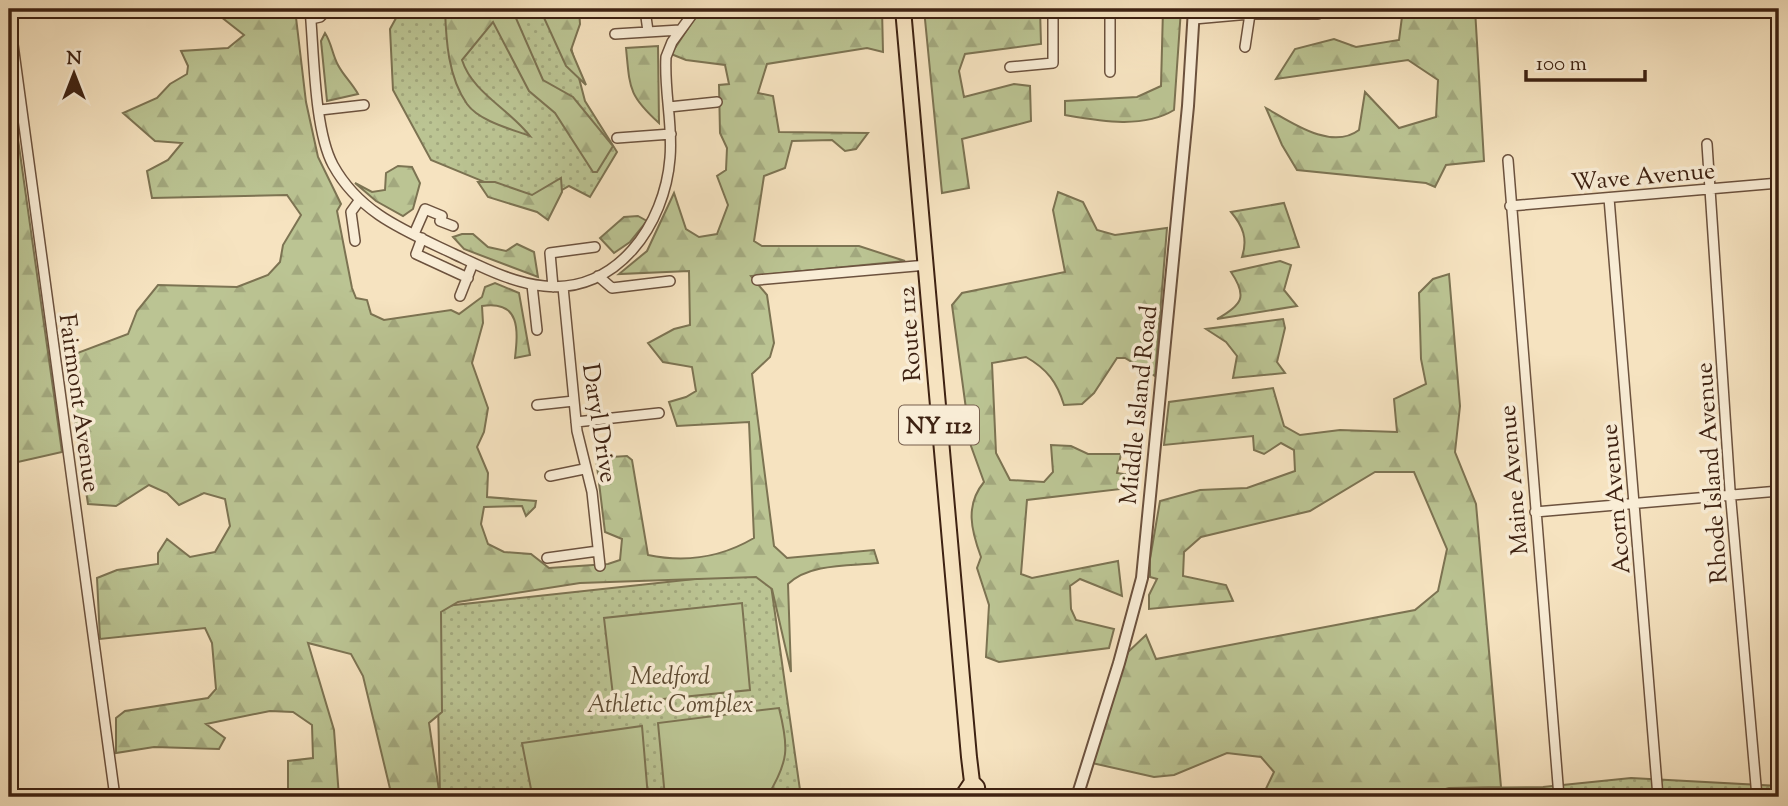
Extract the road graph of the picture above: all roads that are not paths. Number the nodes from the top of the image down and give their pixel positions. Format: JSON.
{"nodes":[{"id":1,"x":328,"y":9,"type":"edge"},
{"id":2,"x":696,"y":9,"type":"edge"},
{"id":3,"x":903,"y":9,"type":"edge"},
{"id":4,"x":1053,"y":9,"type":"edge"},
{"id":5,"x":1110,"y":9,"type":"edge"},
{"id":6,"x":645,"y":10,"type":"edge"},
{"id":7,"x":310,"y":14,"type":"edge"},
{"id":8,"x":1194,"y":14,"type":"edge"},
{"id":9,"x":1250,"y":14,"type":"junction"},
{"id":10,"x":1318,"y":14,"type":"dead end"},
{"id":11,"x":9,"y":15,"type":"edge"},
{"id":12,"x":680,"y":30,"type":"junction"},
{"id":13,"x":648,"y":31,"type":"junction"},
{"id":14,"x":615,"y":34,"type":"dead end"},
{"id":15,"x":1245,"y":47,"type":"dead end"},
{"id":16,"x":1010,"y":67,"type":"dead end"},
{"id":17,"x":1110,"y":72,"type":"dead end"},
{"id":18,"x":717,"y":102,"type":"dead end"},
{"id":19,"x":364,"y":105,"type":"dead end"},
{"id":20,"x":669,"y":107,"type":"junction"},
{"id":21,"x":320,"y":110,"type":"junction"},
{"id":22,"x":671,"y":134,"type":"junction"},
{"id":23,"x":617,"y":138,"type":"dead end"},
{"id":24,"x":1707,"y":145,"type":"dead end"},
{"id":25,"x":1508,"y":160,"type":"dead end"},
{"id":26,"x":1779,"y":183,"type":"edge"},
{"id":27,"x":1709,"y":190,"type":"junction"},
{"id":28,"x":1609,"y":198,"type":"junction"},
{"id":29,"x":359,"y":201,"type":"junction"},
{"id":30,"x":1510,"y":206,"type":"junction"},
{"id":31,"x":453,"y":226,"type":"dead end"},
{"id":32,"x":418,"y":236,"type":"junction"},
{"id":33,"x":355,"y":240,"type":"dead end"},
{"id":34,"x":596,"y":247,"type":"dead end"},
{"id":35,"x":473,"y":263,"type":"junction"},
{"id":36,"x":927,"y":264,"type":"junction"},
{"id":37,"x":598,"y":276,"type":"junction"},
{"id":38,"x":468,"y":278,"type":"junction"},
{"id":39,"x":757,"y":280,"type":"dead end"},
{"id":40,"x":670,"y":281,"type":"dead end"},
{"id":41,"x":532,"y":285,"type":"junction"},
{"id":42,"x":553,"y":287,"type":"junction"},
{"id":43,"x":563,"y":287,"type":"junction"},
{"id":44,"x":460,"y":296,"type":"dead end"},
{"id":45,"x":537,"y":330,"type":"dead end"},
{"id":46,"x":574,"y":401,"type":"junction"},
{"id":47,"x":537,"y":405,"type":"dead end"},
{"id":48,"x":659,"y":413,"type":"dead end"},
{"id":49,"x":576,"y":422,"type":"junction"},
{"id":50,"x":584,"y":469,"type":"junction"},
{"id":51,"x":550,"y":476,"type":"dead end"},
{"id":52,"x":1779,"y":491,"type":"edge"},
{"id":53,"x":1731,"y":496,"type":"junction"},
{"id":54,"x":1635,"y":505,"type":"junction"},
{"id":55,"x":1535,"y":512,"type":"junction"},
{"id":56,"x":598,"y":551,"type":"junction"},
{"id":57,"x":547,"y":558,"type":"dead end"},
{"id":58,"x":600,"y":566,"type":"dead end"},
{"id":59,"x":972,"y":782,"type":"junction"},
{"id":60,"x":115,"y":797,"type":"edge"},
{"id":61,"x":962,"y":797,"type":"edge"},
{"id":62,"x":978,"y":797,"type":"edge"},
{"id":63,"x":1077,"y":797,"type":"edge"},
{"id":64,"x":1559,"y":797,"type":"edge"},
{"id":65,"x":1658,"y":797,"type":"edge"},
{"id":66,"x":1757,"y":797,"type":"edge"}],
"edges":[{"from":1,"to":7,"type":"street"},
{"from":2,"to":12,"type":"street"},
{"from":3,"to":36,"type":"main road","name":"Route 112","number":"NY 112"},
{"from":4,"to":16,"type":"street"},
{"from":5,"to":17,"type":"street"},
{"from":6,"to":13,"type":"street"},
{"from":7,"to":21,"type":"street"},
{"from":8,"to":9,"type":"street"},
{"from":8,"to":63,"type":"street","name":"Middle Island Road"},
{"from":9,"to":10,"type":"street"},
{"from":9,"to":15,"type":"street"},
{"from":11,"to":60,"type":"street","name":"Fairmont Avenue"},
{"from":12,"to":13,"type":"street"},
{"from":12,"to":20,"type":"street"},
{"from":13,"to":14,"type":"street"},
{"from":18,"to":20,"type":"street"},
{"from":19,"to":21,"type":"street"},
{"from":20,"to":22,"type":"street"},
{"from":21,"to":29,"type":"street"},
{"from":22,"to":23,"type":"street"},
{"from":22,"to":37,"type":"street"},
{"from":24,"to":27,"type":"street","name":"Rhode Island Avenue"},
{"from":25,"to":30,"type":"street","name":"Maine Avenue"},
{"from":26,"to":27,"type":"street","name":"Wave Avenue"},
{"from":27,"to":28,"type":"street","name":"Wave Avenue"},
{"from":27,"to":53,"type":"street","name":"Rhode Island Avenue"},
{"from":28,"to":30,"type":"street","name":"Wave Avenue"},
{"from":28,"to":54,"type":"street","name":"Acorn Avenue"},
{"from":29,"to":32,"type":"street"},
{"from":29,"to":33,"type":"street"},
{"from":30,"to":55,"type":"street","name":"Maine Avenue"},
{"from":31,"to":32,"type":"street"},
{"from":32,"to":35,"type":"street"},
{"from":32,"to":38,"type":"street"},
{"from":34,"to":42,"type":"street"},
{"from":35,"to":38,"type":"street"},
{"from":35,"to":41,"type":"street"},
{"from":36,"to":39,"type":"street"},
{"from":36,"to":59,"type":"main road","name":"Route 112","number":"NY 112"},
{"from":37,"to":40,"type":"street"},
{"from":37,"to":43,"type":"street"},
{"from":38,"to":44,"type":"street"},
{"from":41,"to":42,"type":"street"},
{"from":41,"to":45,"type":"street"},
{"from":42,"to":43,"type":"street"},
{"from":43,"to":46,"type":"street","name":"Daryl Drive"},
{"from":46,"to":47,"type":"street"},
{"from":46,"to":49,"type":"street","name":"Daryl Drive"},
{"from":48,"to":49,"type":"street"},
{"from":49,"to":50,"type":"street","name":"Daryl Drive"},
{"from":50,"to":51,"type":"street"},
{"from":50,"to":56,"type":"street","name":"Daryl Drive"},
{"from":52,"to":53,"type":"street"},
{"from":53,"to":54,"type":"street"},
{"from":53,"to":66,"type":"street","name":"Rhode Island Avenue"},
{"from":54,"to":55,"type":"street"},
{"from":54,"to":65,"type":"street","name":"Acorn Avenue"},
{"from":55,"to":64,"type":"street","name":"Maine Avenue"},
{"from":56,"to":57,"type":"street"},
{"from":56,"to":58,"type":"street","name":"Daryl Drive"},
{"from":59,"to":61,"type":"main road"},
{"from":59,"to":62,"type":"main road","name":"Route 112","number":"NY 112"}]}
